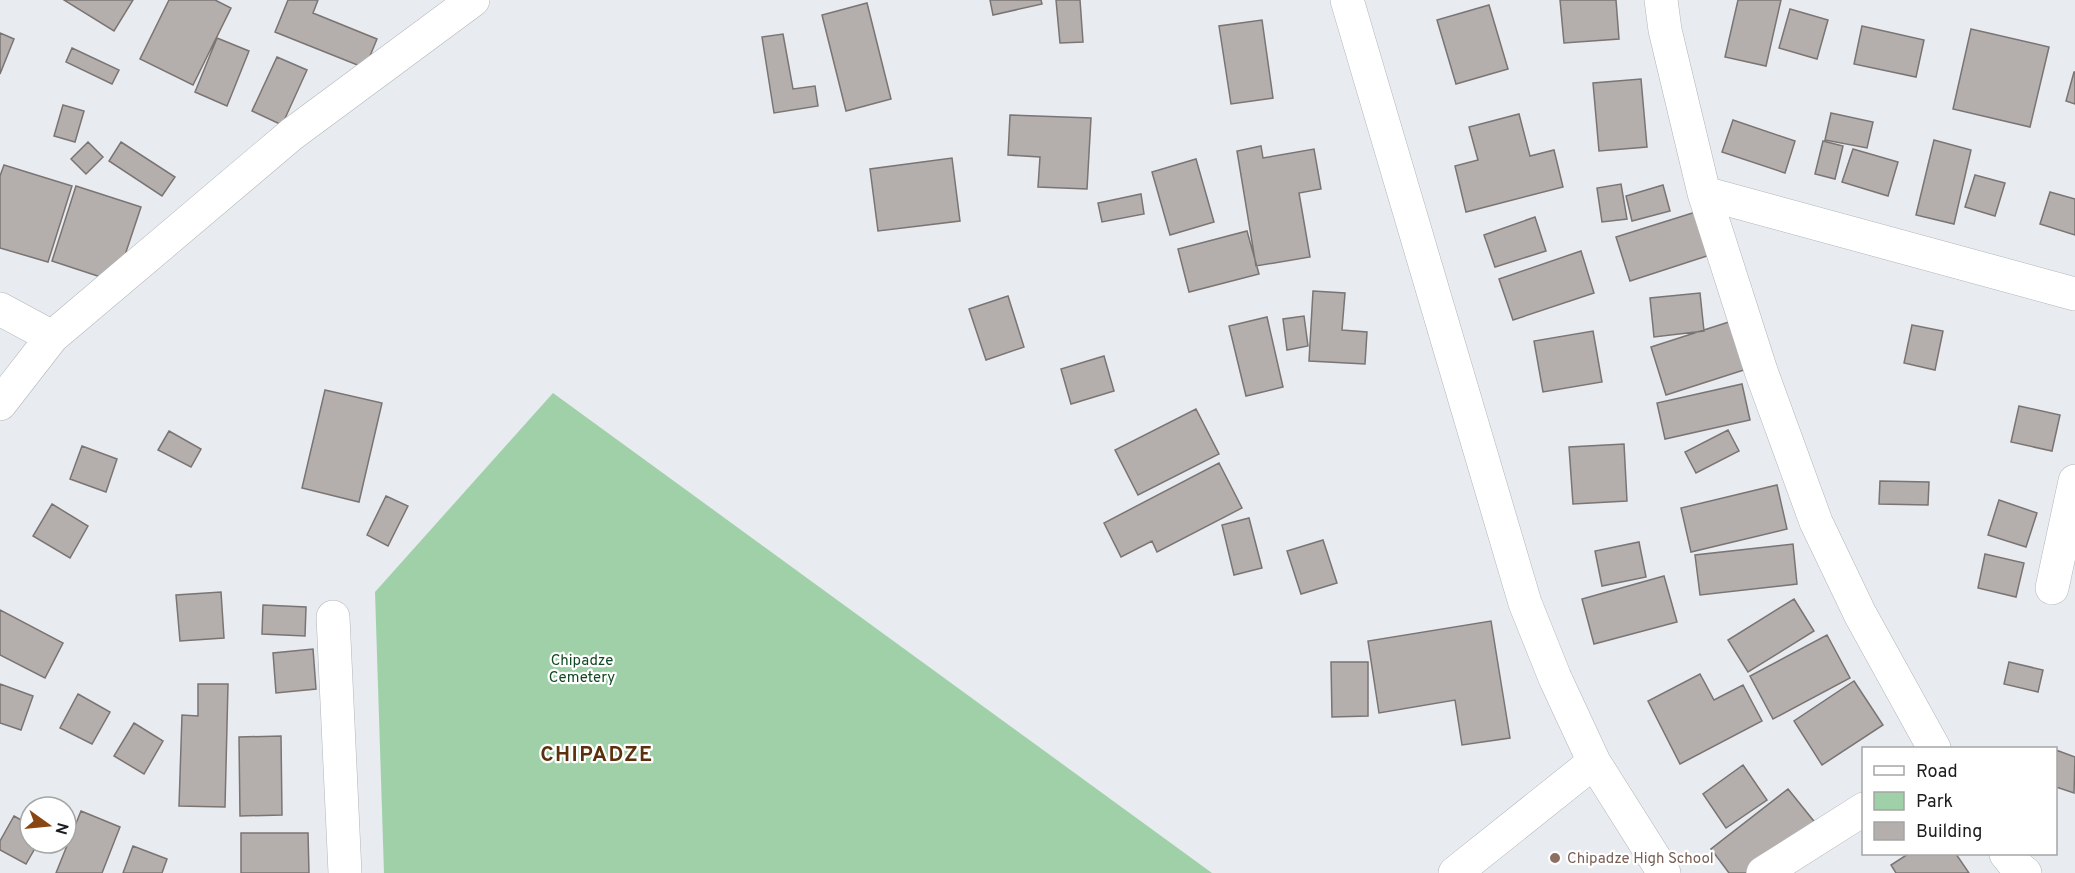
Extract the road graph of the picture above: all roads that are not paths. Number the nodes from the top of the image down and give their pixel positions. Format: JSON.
{"nodes":[{"id":1,"x":473,"y":0,"type":"edge"},
{"id":2,"x":1347,"y":0,"type":"edge"},
{"id":3,"x":1661,"y":0,"type":"edge"},
{"id":4,"x":1704,"y":193,"type":"junction"},
{"id":5,"x":2075,"y":294,"type":"edge"},
{"id":6,"x":0,"y":309,"type":"edge"},
{"id":7,"x":52,"y":337,"type":"junction"},
{"id":8,"x":0,"y":404,"type":"edge"},
{"id":9,"x":2075,"y":481,"type":"edge"},
{"id":10,"x":2052,"y":588,"type":"dead end"},
{"id":11,"x":333,"y":617,"type":"dead end"},
{"id":12,"x":1933,"y":747,"type":"edge"},
{"id":13,"x":1594,"y":762,"type":"junction"},
{"id":14,"x":1862,"y":810,"type":"edge"},
{"id":15,"x":2007,"y":855,"type":"edge"},
{"id":16,"x":345,"y":873,"type":"edge"},
{"id":17,"x":1455,"y":873,"type":"edge"},
{"id":18,"x":1664,"y":873,"type":"edge"},
{"id":19,"x":1763,"y":873,"type":"edge"},
{"id":20,"x":2025,"y":873,"type":"edge"}],
"edges":[{"from":1,"to":7,"type":"street"},
{"from":2,"to":13,"type":"street"},
{"from":3,"to":4,"type":"street"},
{"from":4,"to":5,"type":"street"},
{"from":4,"to":12,"type":"street"},
{"from":6,"to":7,"type":"street"},
{"from":7,"to":8,"type":"street"},
{"from":9,"to":10,"type":"street"},
{"from":11,"to":16,"type":"street"},
{"from":13,"to":17,"type":"street"},
{"from":13,"to":18,"type":"street"},
{"from":14,"to":19,"type":"street"},
{"from":15,"to":20,"type":"street"}]}
